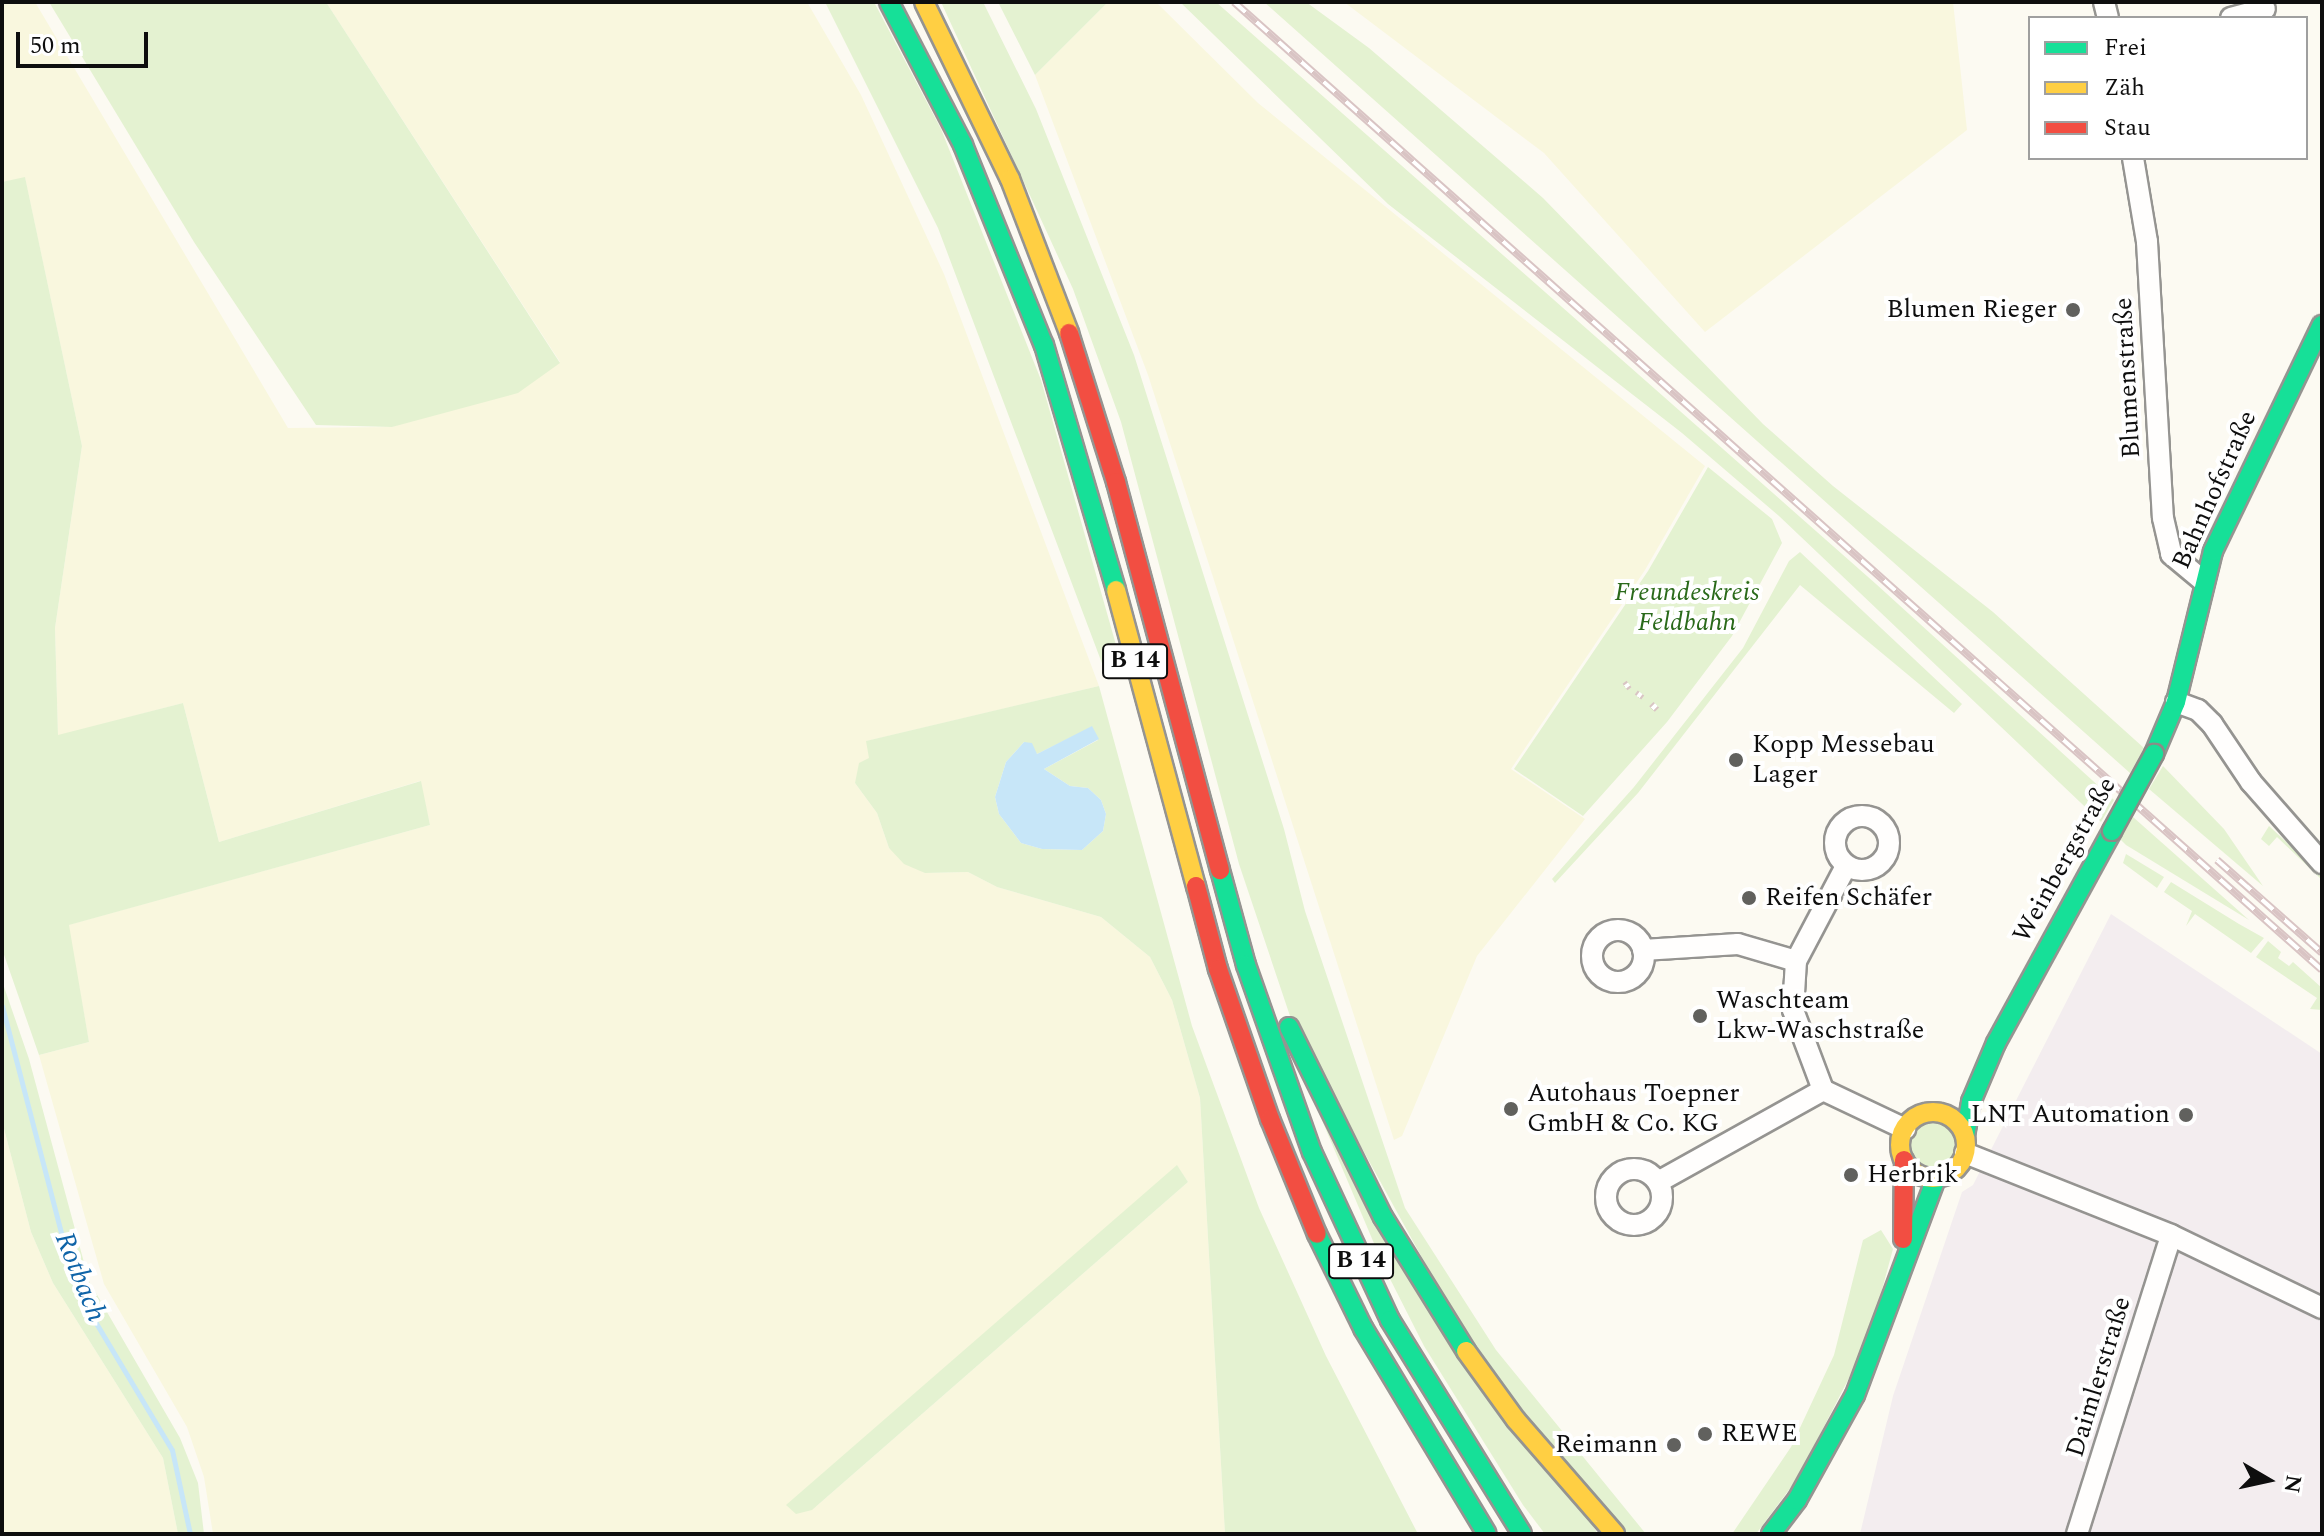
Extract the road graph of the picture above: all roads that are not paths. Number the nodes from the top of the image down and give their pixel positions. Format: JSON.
{"nodes":[{"id":1,"x":889,"y":2,"type":"edge"},
{"id":2,"x":924,"y":2,"type":"edge"},
{"id":3,"x":2265,"y":9,"type":"dead end"},
{"id":4,"x":2239,"y":16,"type":"edge"},
{"id":5,"x":2133,"y":160,"type":"edge"},
{"id":6,"x":2322,"y":325,"type":"edge"},
{"id":7,"x":2202,"y":580,"type":"junction"},
{"id":8,"x":2176,"y":702,"type":"junction"},
{"id":9,"x":2322,"y":863,"type":"edge"},
{"id":10,"x":1846,"y":866,"type":"dead end"},
{"id":11,"x":1643,"y":950,"type":"dead end"},
{"id":12,"x":1796,"y":961,"type":"junction"},
{"id":13,"x":1246,"y":965,"type":"junction"},
{"id":14,"x":1996,"y":1043,"type":"junction"},
{"id":15,"x":1823,"y":1090,"type":"junction"},
{"id":16,"x":1934,"y":1112,"type":"junction"},
{"id":17,"x":1905,"y":1129,"type":"junction"},
{"id":18,"x":1965,"y":1144,"type":"junction"},
{"id":19,"x":1904,"y":1160,"type":"junction"},
{"id":20,"x":1936,"y":1178,"type":"junction"},
{"id":21,"x":1658,"y":1182,"type":"dead end"},
{"id":22,"x":2171,"y":1235,"type":"junction"},
{"id":23,"x":1902,"y":1259,"type":"junction"},
{"id":24,"x":2322,"y":1308,"type":"edge"},
{"id":25,"x":1487,"y":1534,"type":"edge"},
{"id":26,"x":1522,"y":1534,"type":"edge"},
{"id":27,"x":1615,"y":1534,"type":"edge"},
{"id":28,"x":1771,"y":1534,"type":"edge"},
{"id":29,"x":2077,"y":1534,"type":"edge"}],
"edges":[{"from":1,"to":25,"type":"main road","number":"B 14"},
{"from":2,"to":13,"type":"main road","number":"B 14"},
{"from":3,"to":4,"type":"street"},
{"from":5,"to":7,"type":"street","name":"Blumenstraße"},
{"from":6,"to":7,"type":"main road","name":"Bahnhofstraße"},
{"from":7,"to":8,"type":"main road","name":"Bahnhofstraße"},
{"from":8,"to":9,"type":"street"},
{"from":8,"to":14,"type":"main road","name":"Weinbergstraße","bridge":true},
{"from":10,"to":12,"type":"street"},
{"from":11,"to":12,"type":"street"},
{"from":12,"to":15,"type":"street"},
{"from":13,"to":26,"type":"main road","number":"B 14"},
{"from":13,"to":27,"type":"main road"},
{"from":14,"to":16,"type":"main road","name":"Weinbergstraße"},
{"from":14,"to":18,"type":"main road","name":"Weinbergstraße"},
{"from":15,"to":17,"type":"street"},
{"from":15,"to":21,"type":"street"},
{"from":16,"to":17,"type":"main road","name":"Weinbergstraße"},
{"from":16,"to":18,"type":"main road"},
{"from":17,"to":19,"type":"main road"},
{"from":18,"to":20,"type":"main road"},
{"from":18,"to":22,"type":"street"},
{"from":19,"to":20,"type":"main road"},
{"from":19,"to":23,"type":"main road"},
{"from":20,"to":23,"type":"main road"},
{"from":22,"to":24,"type":"street"},
{"from":22,"to":29,"type":"street","name":"Daimlerstraße"},
{"from":23,"to":28,"type":"main road"}]}
